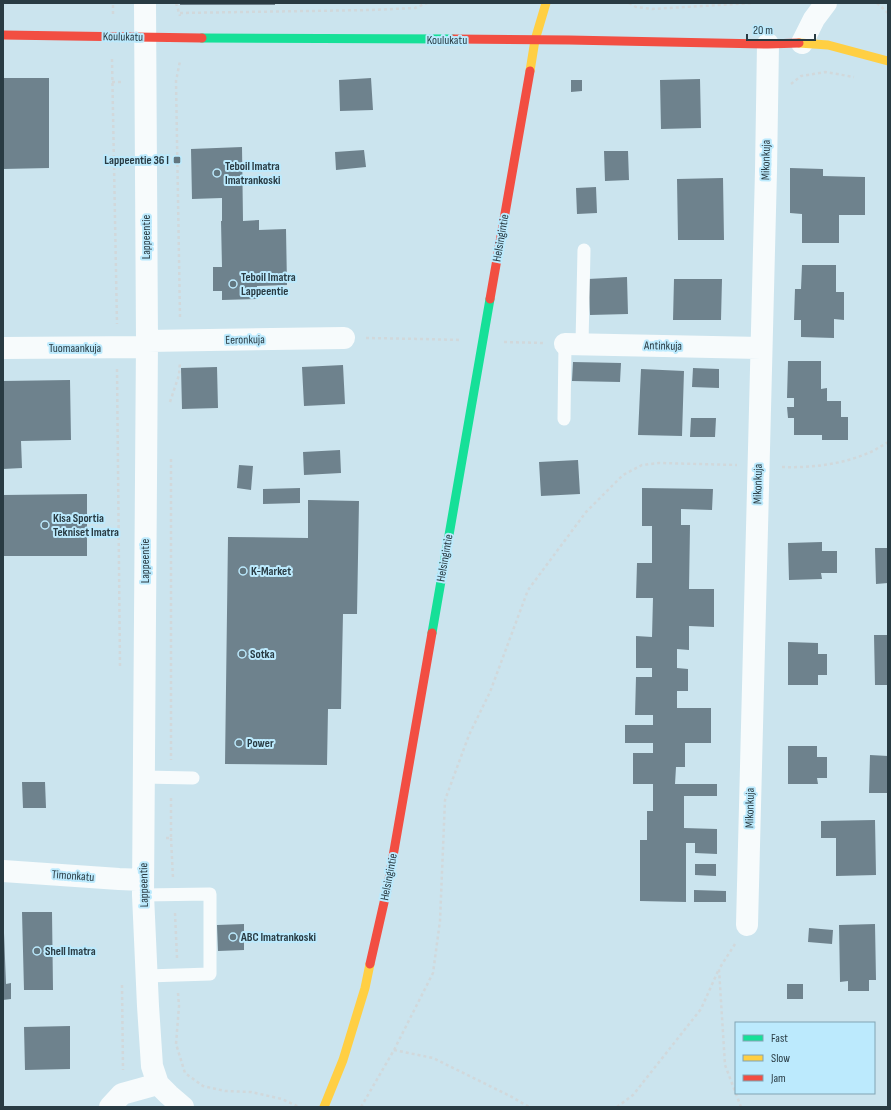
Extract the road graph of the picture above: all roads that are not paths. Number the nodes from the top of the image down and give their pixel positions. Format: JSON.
{"nodes":[{"id":1,"x":145,"y":3,"type":"edge"},
{"id":2,"x":546,"y":3,"type":"edge"},
{"id":3,"x":826,"y":3,"type":"edge"},
{"id":4,"x":3,"y":35,"type":"edge"},
{"id":5,"x":145,"y":37,"type":"junction"},
{"id":6,"x":535,"y":40,"type":"junction"},
{"id":7,"x":802,"y":43,"type":"junction"},
{"id":8,"x":768,"y":44,"type":"junction"},
{"id":9,"x":888,"y":61,"type":"edge"},
{"id":10,"x":584,"y":250,"type":"dead end"},
{"id":11,"x":344,"y":338,"type":"road end"},
{"id":12,"x":147,"y":344,"type":"junction"},
{"id":13,"x":574,"y":344,"type":"junction"},
{"id":14,"x":3,"y":348,"type":"edge"},
{"id":15,"x":761,"y":348,"type":"junction"},
{"id":16,"x":564,"y":419,"type":"dead end"},
{"id":17,"x":144,"y":777,"type":"junction"},
{"id":18,"x":193,"y":778,"type":"dead end"},
{"id":19,"x":3,"y":871,"type":"edge"},
{"id":20,"x":143,"y":887,"type":"junction"},
{"id":21,"x":747,"y":925,"type":"road end"},
{"id":22,"x":147,"y":976,"type":"junction"},
{"id":23,"x":158,"y":1084,"type":"junction"},
{"id":24,"x":116,"y":1101,"type":"edge"},
{"id":25,"x":184,"y":1107,"type":"edge"},
{"id":26,"x":324,"y":1107,"type":"edge"}],
"edges":[{"from":1,"to":5,"type":"street","name":"Lappeentie"},
{"from":2,"to":6,"type":"main road","name":"Helsingintie"},
{"from":3,"to":7,"type":"street"},
{"from":4,"to":5,"type":"main road","name":"Koulukatu"},
{"from":5,"to":6,"type":"main road","name":"Koulukatu"},
{"from":5,"to":12,"type":"street","name":"Lappeentie"},
{"from":6,"to":8,"type":"main road","name":"Koulukatu"},
{"from":6,"to":26,"type":"main road","name":"Helsingintie"},
{"from":7,"to":8,"type":"main road","name":"Koulukatu"},
{"from":7,"to":9,"type":"main road","name":"Koulukatu"},
{"from":8,"to":15,"type":"street","name":"Mikonkuja"},
{"from":10,"to":13,"type":"lane"},
{"from":11,"to":12,"type":"street","name":"Eeronkuja"},
{"from":12,"to":14,"type":"street","name":"Tuomaankuja"},
{"from":12,"to":17,"type":"street","name":"Lappeentie"},
{"from":13,"to":15,"type":"street","name":"Antinkuja"},
{"from":13,"to":16,"type":"lane"},
{"from":15,"to":21,"type":"street","name":"Mikonkuja"},
{"from":17,"to":18,"type":"lane"},
{"from":17,"to":20,"type":"street","name":"Lappeentie"},
{"from":19,"to":20,"type":"street","name":"Timonkatu"},
{"from":20,"to":22,"type":"street","name":"Lappeentie"},
{"from":20,"to":22,"type":"lane"},
{"from":22,"to":23,"type":"street","name":"Lappeentie"},
{"from":23,"to":24,"type":"street"},
{"from":23,"to":25,"type":"street","name":"Lappeentie"}]}
